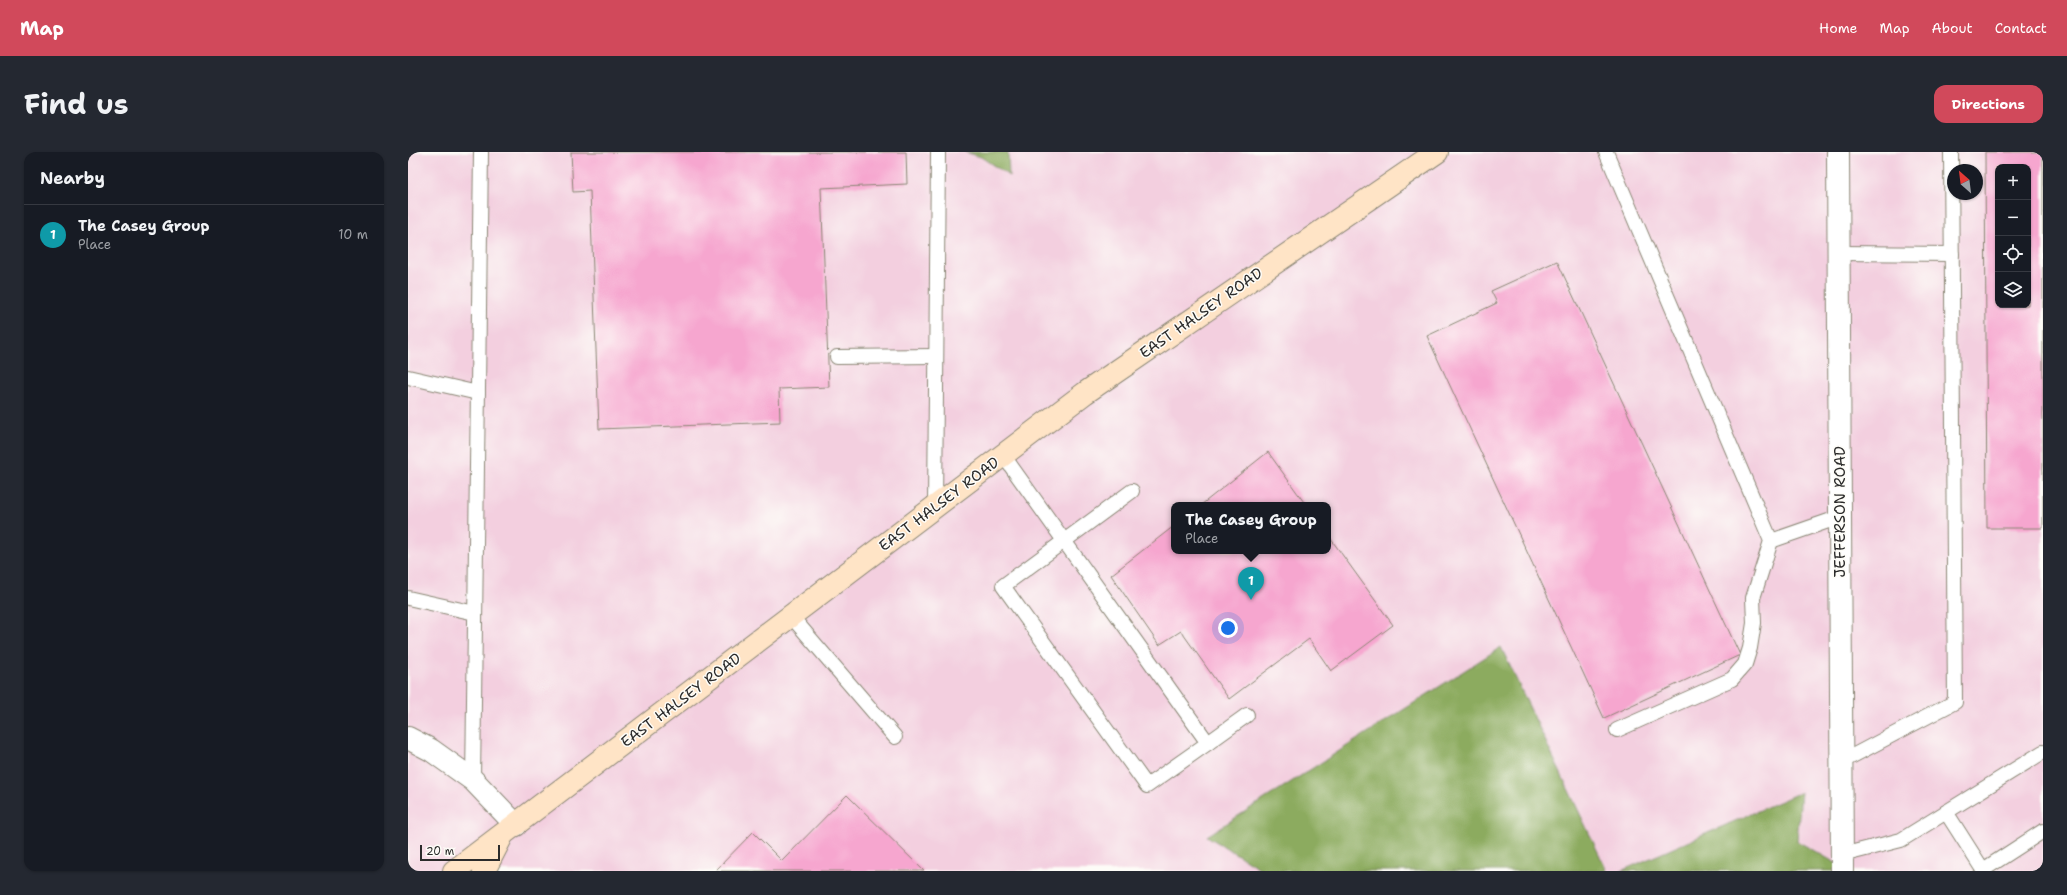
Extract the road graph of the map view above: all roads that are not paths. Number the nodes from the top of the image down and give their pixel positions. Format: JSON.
{"nodes":[{"id":1,"x":481,"y":152,"type":"edge"},
{"id":2,"x":938,"y":152,"type":"edge"},
{"id":3,"x":1436,"y":152,"type":"edge"},
{"id":4,"x":1606,"y":152,"type":"edge"},
{"id":5,"x":1838,"y":152,"type":"edge"},
{"id":6,"x":1951,"y":152,"type":"edge"},
{"id":7,"x":1839,"y":253,"type":"junction"},
{"id":8,"x":1952,"y":254,"type":"junction"},
{"id":9,"x":936,"y":356,"type":"junction"},
{"id":10,"x":837,"y":357,"type":"dead end"},
{"id":11,"x":408,"y":377,"type":"edge"},
{"id":12,"x":478,"y":393,"type":"junction"},
{"id":13,"x":1003,"y":455,"type":"junction"},
{"id":14,"x":1132,"y":491,"type":"dead end"},
{"id":15,"x":935,"y":507,"type":"junction"},
{"id":16,"x":1840,"y":517,"type":"junction"},
{"id":17,"x":1064,"y":541,"type":"junction"},
{"id":18,"x":1771,"y":541,"type":"junction"},
{"id":19,"x":408,"y":598,"type":"edge"},
{"id":20,"x":475,"y":613,"type":"junction"},
{"id":21,"x":791,"y":616,"type":"junction"},
{"id":22,"x":1247,"y":715,"type":"dead end"},
{"id":23,"x":1617,"y":730,"type":"dead end"},
{"id":24,"x":895,"y":737,"type":"dead end"},
{"id":25,"x":408,"y":738,"type":"edge"},
{"id":26,"x":1208,"y":743,"type":"junction"},
{"id":27,"x":2043,"y":752,"type":"edge"},
{"id":28,"x":1841,"y":762,"type":"junction"},
{"id":29,"x":473,"y":780,"type":"junction"},
{"id":30,"x":1946,"y":812,"type":"junction"},
{"id":31,"x":510,"y":829,"type":"junction"},
{"id":32,"x":2043,"y":831,"type":"edge"},
{"id":33,"x":1842,"y":863,"type":"edge"},
{"id":34,"x":1984,"y":870,"type":"edge"},
{"id":35,"x":454,"y":871,"type":"edge"},
{"id":36,"x":484,"y":871,"type":"edge"}],
"edges":[{"from":1,"to":12,"type":"lane"},
{"from":2,"to":9,"type":"lane"},
{"from":3,"to":13,"type":"main road","name":"EAST HALSEY ROAD"},
{"from":4,"to":18,"type":"lane"},
{"from":5,"to":7,"type":"street","name":"JEFFERSON ROAD"},
{"from":6,"to":8,"type":"lane"},
{"from":7,"to":8,"type":"lane"},
{"from":7,"to":16,"type":"street","name":"JEFFERSON ROAD"},
{"from":8,"to":28,"type":"lane"},
{"from":9,"to":10,"type":"lane"},
{"from":9,"to":15,"type":"lane"},
{"from":11,"to":12,"type":"lane"},
{"from":12,"to":20,"type":"lane"},
{"from":13,"to":15,"type":"main road","name":"EAST HALSEY ROAD"},
{"from":13,"to":17,"type":"lane"},
{"from":14,"to":17,"type":"lane"},
{"from":15,"to":21,"type":"main road","name":"EAST HALSEY ROAD"},
{"from":16,"to":18,"type":"lane"},
{"from":16,"to":28,"type":"street","name":"JEFFERSON ROAD"},
{"from":17,"to":26,"type":"lane"},
{"from":17,"to":26,"type":"lane"},
{"from":18,"to":23,"type":"lane"},
{"from":19,"to":20,"type":"lane"},
{"from":20,"to":29,"type":"lane"},
{"from":21,"to":24,"type":"lane"},
{"from":21,"to":31,"type":"main road","name":"EAST HALSEY ROAD"},
{"from":22,"to":26,"type":"lane"},
{"from":25,"to":29,"type":"street"},
{"from":27,"to":30,"type":"lane"},
{"from":28,"to":33,"type":"street","name":"JEFFERSON ROAD"},
{"from":29,"to":31,"type":"street"},
{"from":30,"to":33,"type":"lane"},
{"from":30,"to":34,"type":"lane"},
{"from":31,"to":35,"type":"main road","name":"EAST HALSEY ROAD"},
{"from":31,"to":36,"type":"main road"},
{"from":32,"to":34,"type":"lane"}]}
